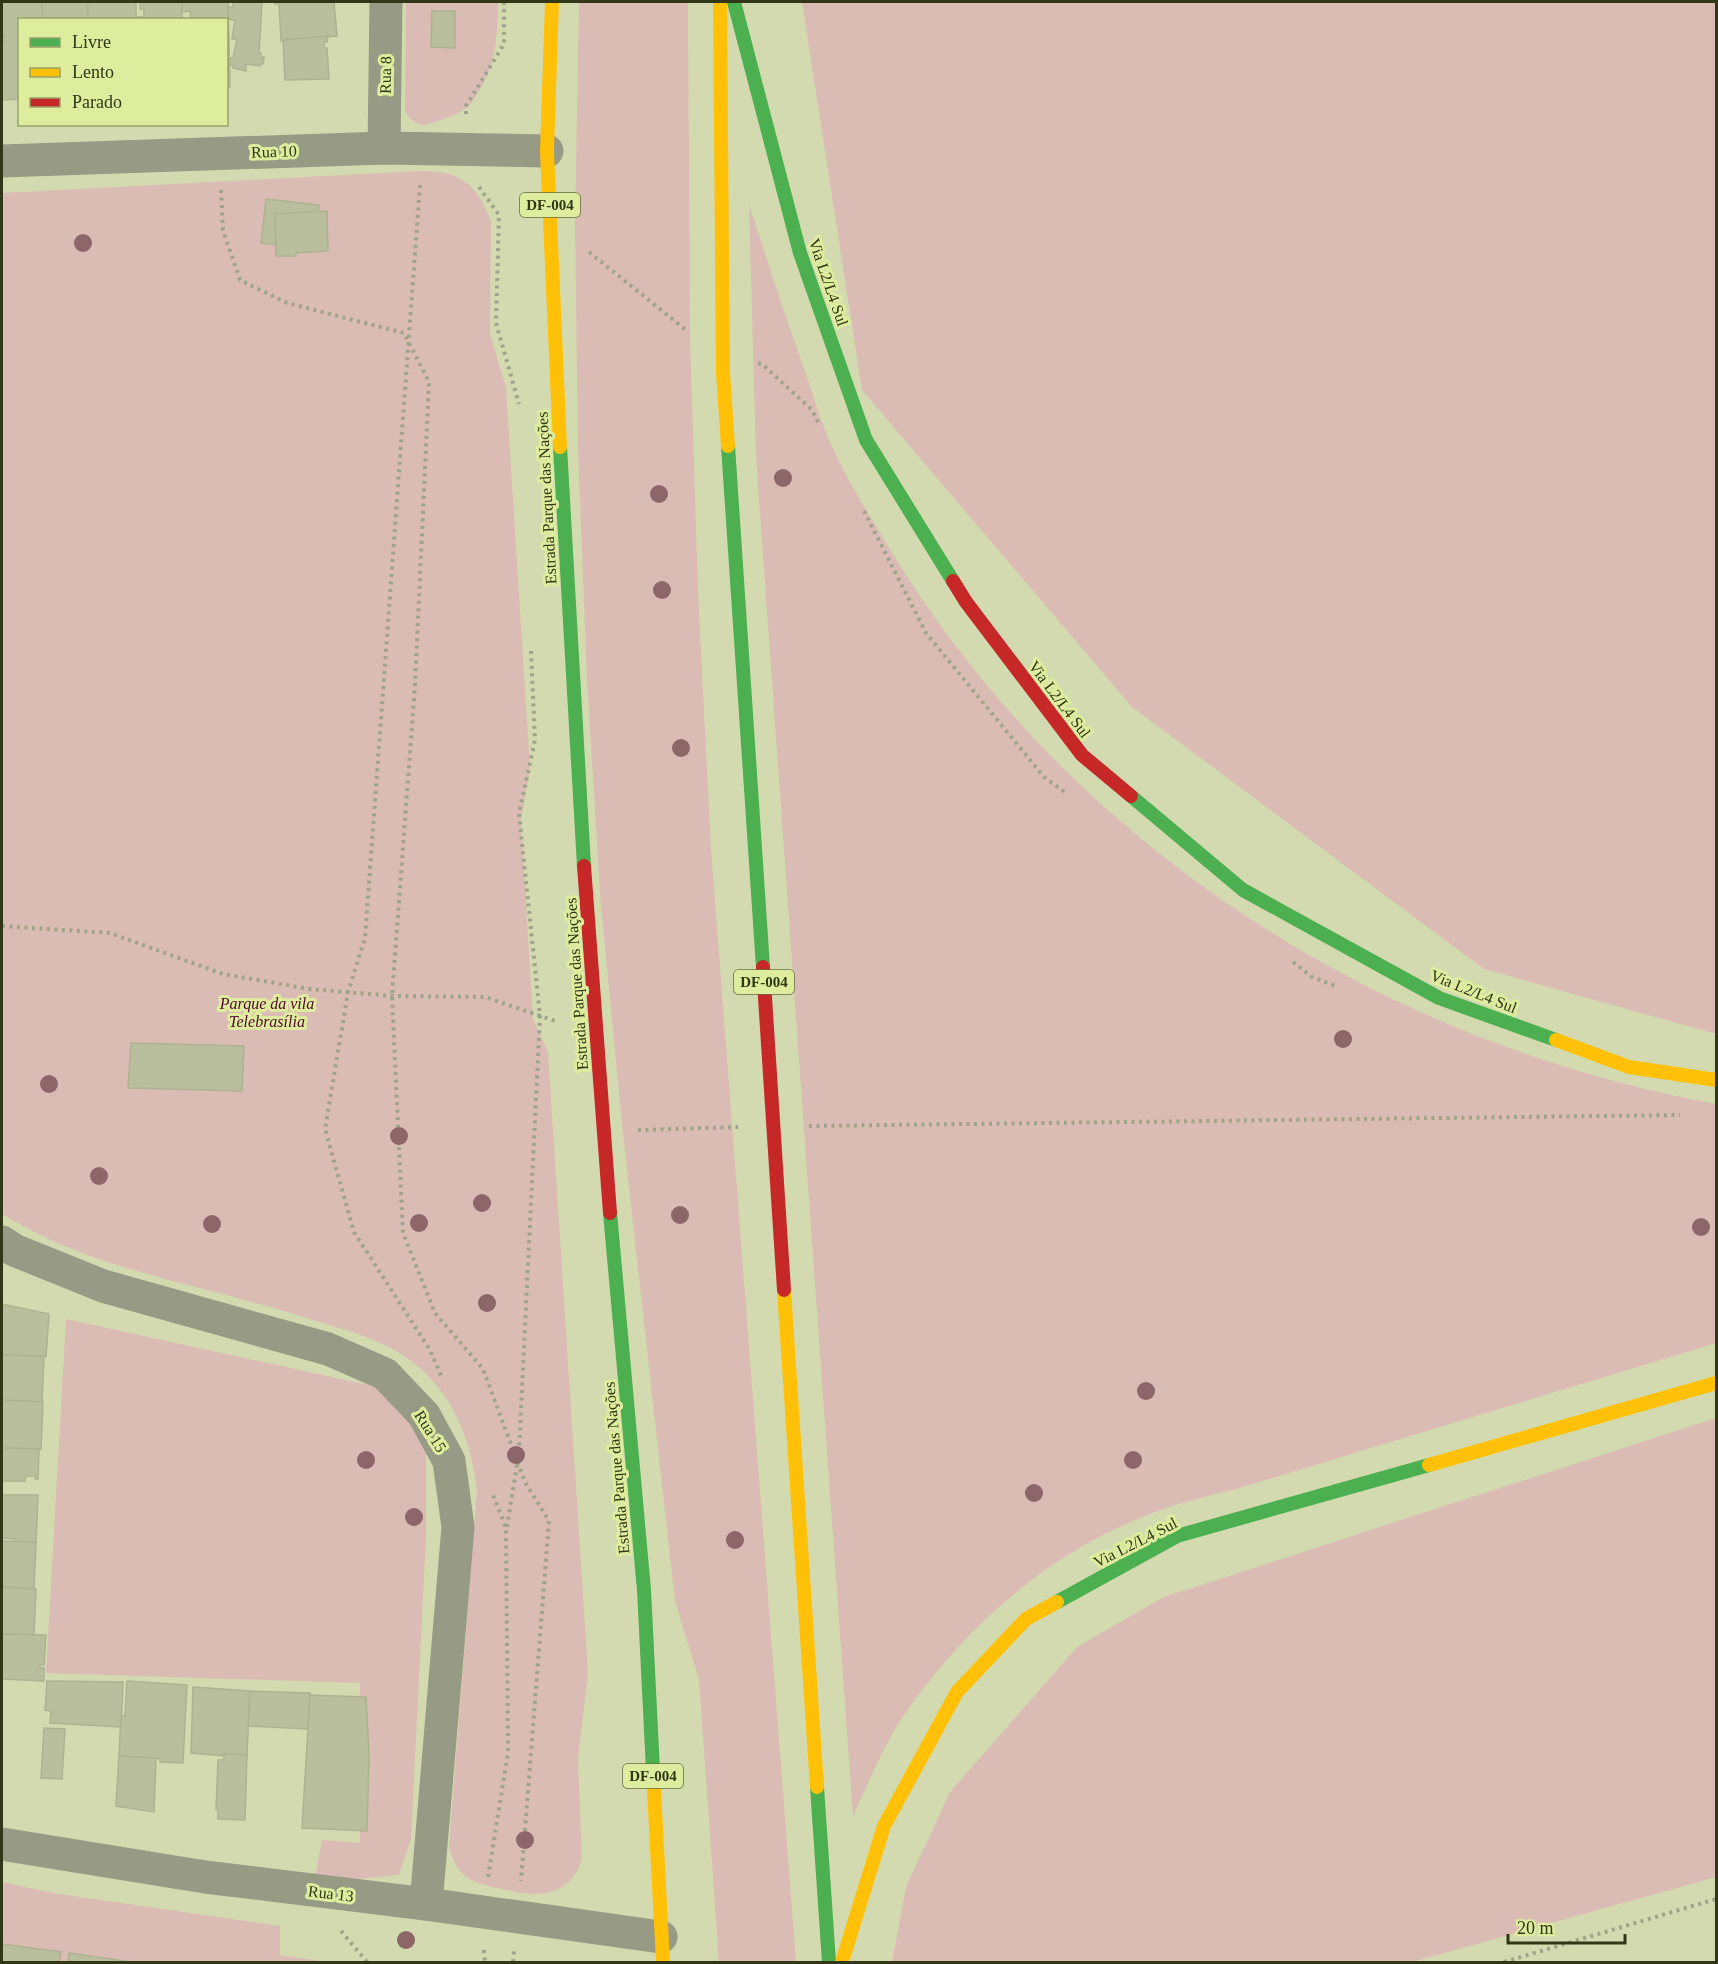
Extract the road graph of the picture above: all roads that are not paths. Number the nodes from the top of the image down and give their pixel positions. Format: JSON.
{"nodes":[{"id":1,"x":386,"y":2,"type":"edge"},
{"id":2,"x":552,"y":2,"type":"edge"},
{"id":3,"x":720,"y":2,"type":"edge"},
{"id":4,"x":734,"y":2,"type":"edge"},
{"id":5,"x":384,"y":148,"type":"junction"},
{"id":6,"x":547,"y":151,"type":"junction"},
{"id":7,"x":2,"y":161,"type":"edge"},
{"id":8,"x":1716,"y":1080,"type":"edge"},
{"id":9,"x":2,"y":1242,"type":"edge"},
{"id":10,"x":1716,"y":1383,"type":"edge"},
{"id":11,"x":2,"y":1844,"type":"edge"},
{"id":12,"x":426,"y":1904,"type":"junction"},
{"id":13,"x":662,"y":1950,"type":"edge"},
{"id":14,"x":829,"y":1962,"type":"edge"},
{"id":15,"x":842,"y":1962,"type":"edge"}],
"edges":[{"from":1,"to":5,"type":"street","name":"Rua 8"},
{"from":2,"to":6,"type":"main road","name":"Estrada Parque das Nações","number":"DF-004"},
{"from":3,"to":14,"type":"main road","number":"DF-004"},
{"from":4,"to":8,"type":"main road","name":"Via L2/L4 Sul"},
{"from":5,"to":6,"type":"street","name":"Rua 10"},
{"from":5,"to":7,"type":"street","name":"Rua 10"},
{"from":6,"to":13,"type":"main road","name":"Estrada Parque das Nações","number":"DF-004"},
{"from":9,"to":12,"type":"street","name":"Rua 15"},
{"from":10,"to":15,"type":"main road","name":"Via L2/L4 Sul"},
{"from":11,"to":12,"type":"street","name":"Rua 13"},
{"from":12,"to":13,"type":"street","name":"Rua 13"}]}
